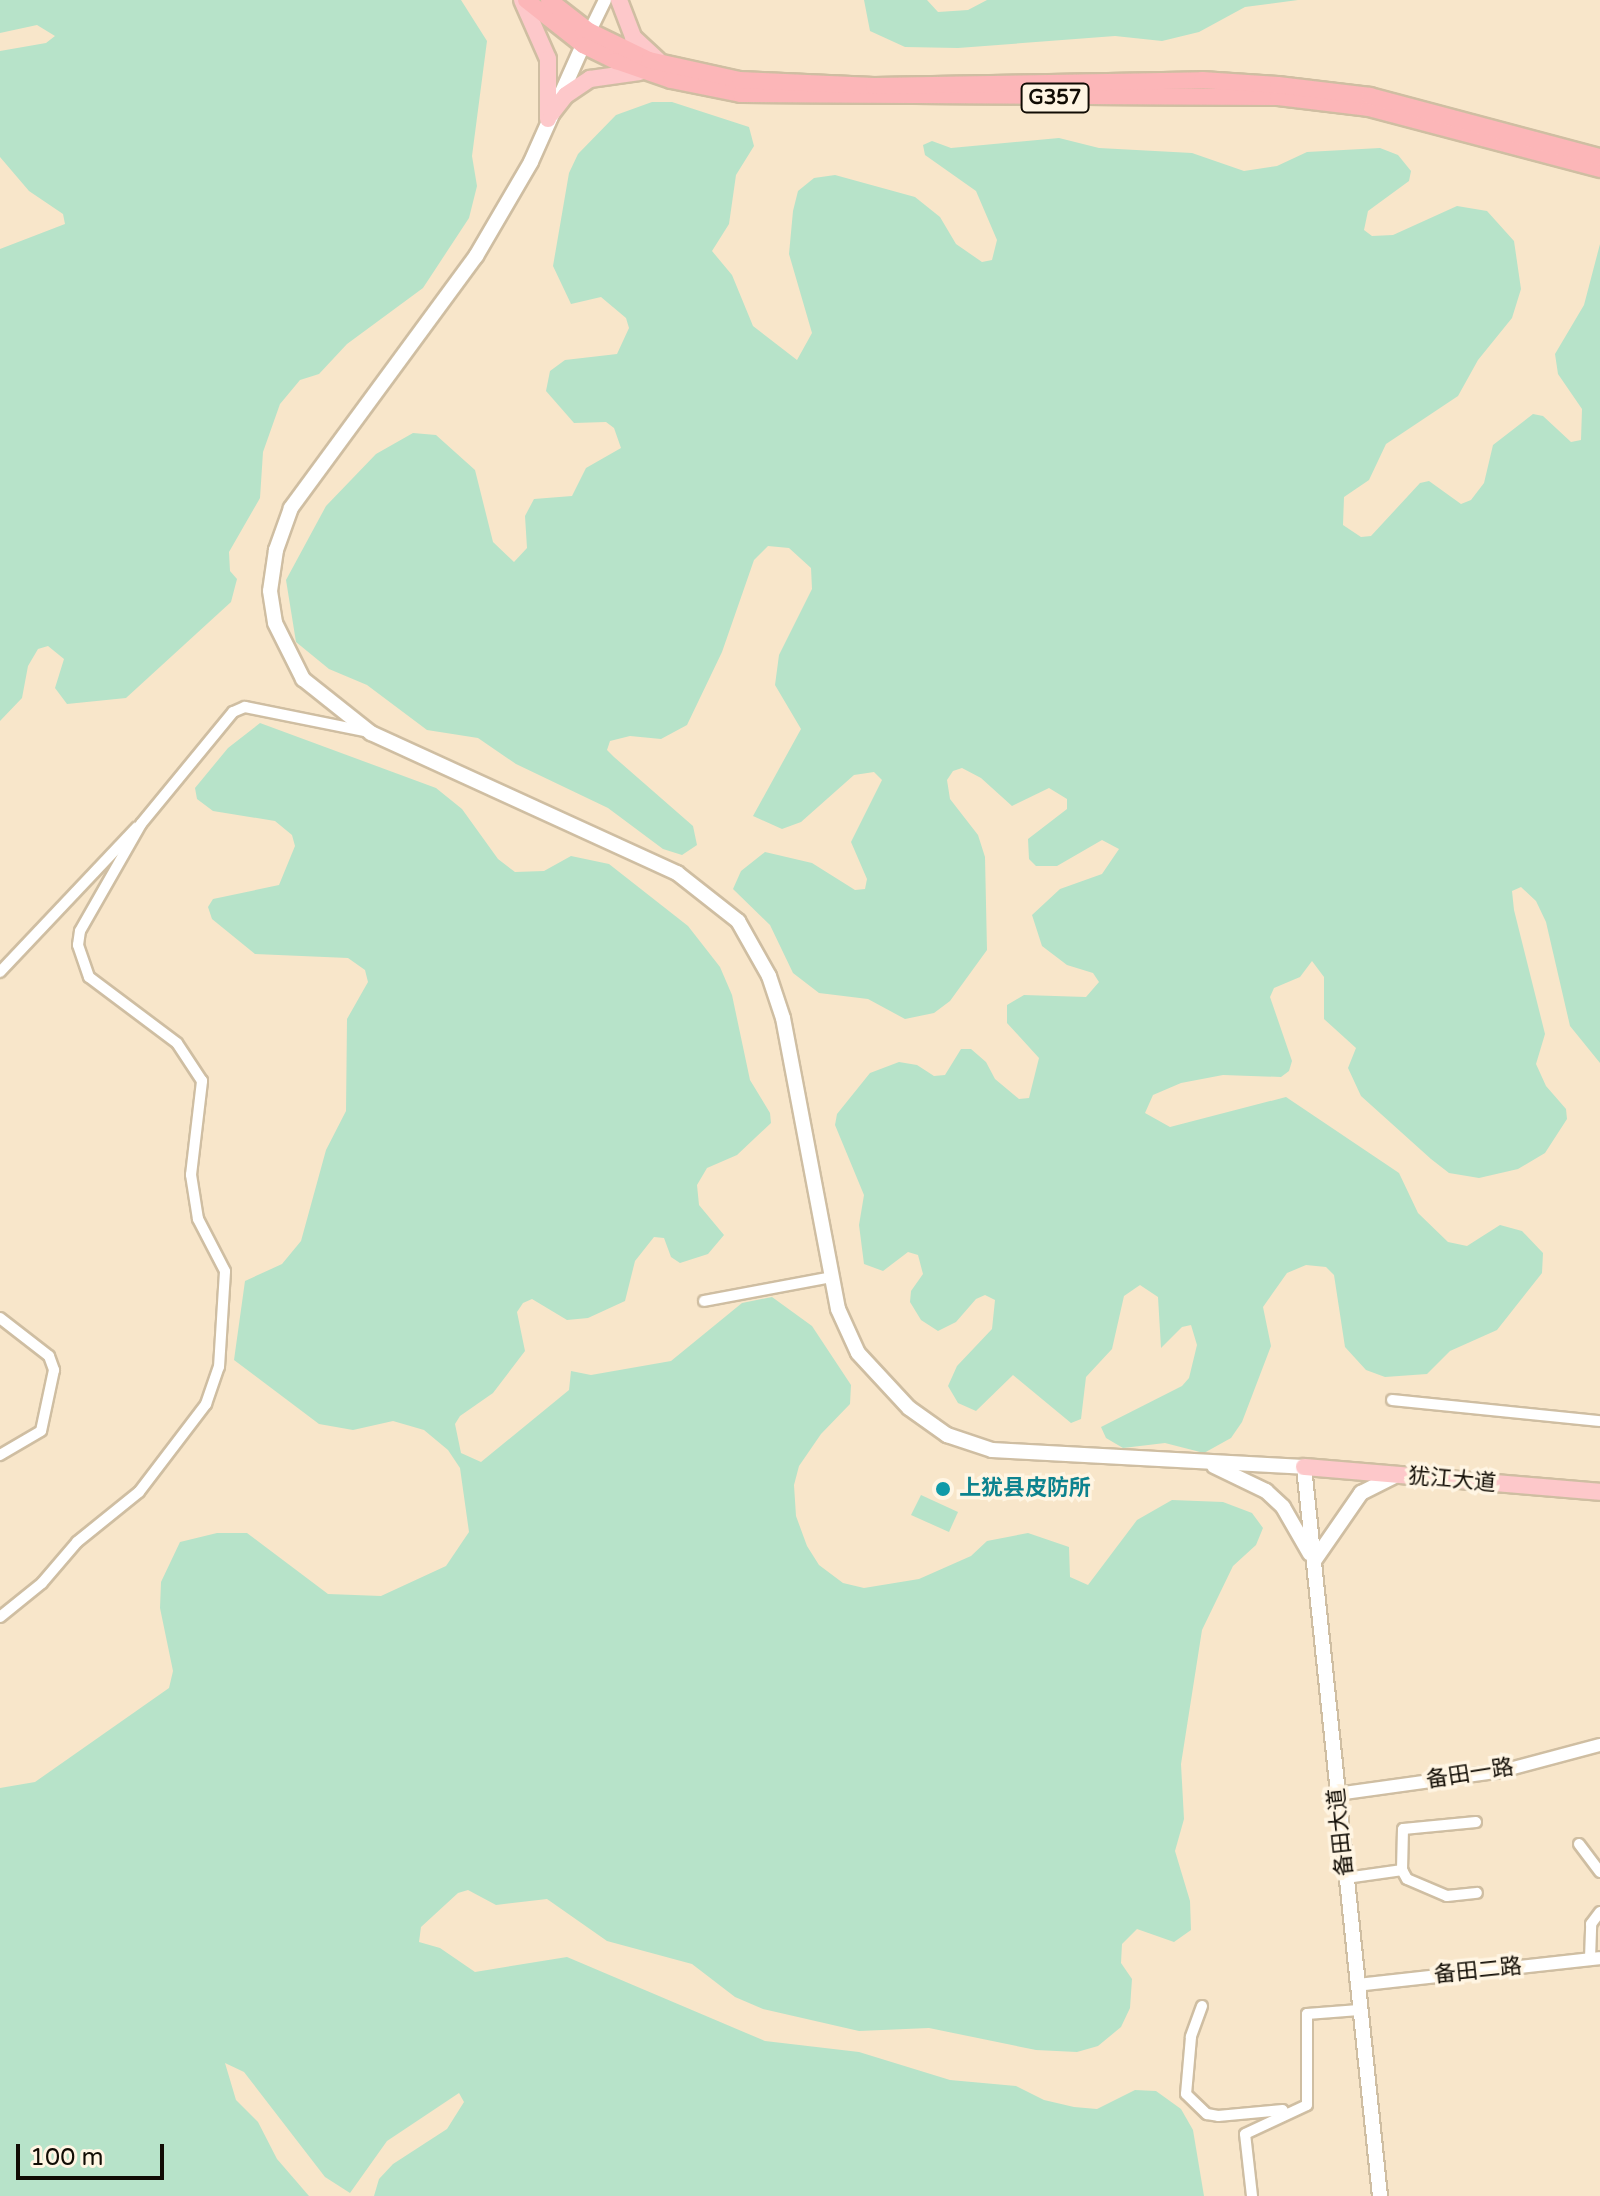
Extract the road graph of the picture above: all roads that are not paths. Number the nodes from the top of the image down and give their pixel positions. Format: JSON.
{"nodes":[{"id":1,"x":524,"y":0,"type":"edge"},
{"id":2,"x":549,"y":0,"type":"edge"},
{"id":3,"x":605,"y":0,"type":"edge"},
{"id":4,"x":619,"y":0,"type":"edge"},
{"id":5,"x":586,"y":38,"type":"junction"},
{"id":6,"x":674,"y":67,"type":"junction"},
{"id":7,"x":646,"y":73,"type":"junction"},
{"id":8,"x":548,"y":119,"type":"junction"},
{"id":9,"x":1600,"y":157,"type":"edge"},
{"id":10,"x":1600,"y":169,"type":"edge"},
{"id":11,"x":371,"y":733,"type":"junction"},
{"id":12,"x":141,"y":824,"type":"junction"},
{"id":13,"x":0,"y":972,"type":"edge"},
{"id":14,"x":832,"y":1277,"type":"junction"},
{"id":15,"x":704,"y":1301,"type":"dead end"},
{"id":16,"x":0,"y":1318,"type":"edge"},
{"id":17,"x":1392,"y":1400,"type":"dead end"},
{"id":18,"x":1600,"y":1421,"type":"edge"},
{"id":19,"x":0,"y":1455,"type":"edge"},
{"id":20,"x":1205,"y":1462,"type":"junction"},
{"id":21,"x":1304,"y":1467,"type":"junction"},
{"id":22,"x":1397,"y":1475,"type":"junction"},
{"id":23,"x":1600,"y":1492,"type":"edge"},
{"id":24,"x":1314,"y":1562,"type":"junction"},
{"id":25,"x":0,"y":1617,"type":"edge"},
{"id":26,"x":1600,"y":1745,"type":"edge"},
{"id":27,"x":1337,"y":1794,"type":"junction"},
{"id":28,"x":1476,"y":1822,"type":"dead end"},
{"id":29,"x":1579,"y":1844,"type":"dead end"},
{"id":30,"x":1402,"y":1870,"type":"junction"},
{"id":31,"x":1600,"y":1872,"type":"edge"},
{"id":32,"x":1346,"y":1878,"type":"junction"},
{"id":33,"x":1477,"y":1893,"type":"dead end"},
{"id":34,"x":1600,"y":1912,"type":"edge"},
{"id":35,"x":1595,"y":1958,"type":"edge"},
{"id":36,"x":1357,"y":1985,"type":"junction"},
{"id":37,"x":1202,"y":2006,"type":"dead end"},
{"id":38,"x":1359,"y":2010,"type":"junction"},
{"id":39,"x":1300,"y":2107,"type":"junction"},
{"id":40,"x":1252,"y":2196,"type":"edge"},
{"id":41,"x":1380,"y":2196,"type":"edge"}],
"edges":[{"from":1,"to":5,"type":"highway","number":"G357"},
{"from":1,"to":8,"type":"main road"},
{"from":2,"to":5,"type":"highway","number":"G357"},
{"from":3,"to":5,"type":"street"},
{"from":4,"to":6,"type":"main road"},
{"from":5,"to":6,"type":"highway","number":"G357"},
{"from":5,"to":7,"type":"highway","number":"G357"},
{"from":5,"to":8,"type":"main road"},
{"from":6,"to":9,"type":"highway","number":"G357"},
{"from":7,"to":8,"type":"main road"},
{"from":7,"to":10,"type":"highway","number":"G357"},
{"from":8,"to":11,"type":"main road"},
{"from":11,"to":12,"type":"street"},
{"from":11,"to":14,"type":"main road"},
{"from":12,"to":13,"type":"street"},
{"from":12,"to":25,"type":"street"},
{"from":14,"to":15,"type":"street"},
{"from":14,"to":20,"type":"main road"},
{"from":16,"to":19,"type":"street"},
{"from":17,"to":18,"type":"street"},
{"from":20,"to":21,"type":"main road"},
{"from":20,"to":24,"type":"main road"},
{"from":21,"to":22,"type":"main road","name":"犹江大道"},
{"from":21,"to":24,"type":"main road","name":"备田大道"},
{"from":22,"to":23,"type":"main road","name":"犹江大道"},
{"from":22,"to":24,"type":"main road"},
{"from":24,"to":27,"type":"main road","name":"备田大道"},
{"from":26,"to":27,"type":"street","name":"备田一路"},
{"from":27,"to":32,"type":"main road","name":"备田大道"},
{"from":28,"to":30,"type":"street"},
{"from":29,"to":31,"type":"street"},
{"from":30,"to":32,"type":"street"},
{"from":30,"to":33,"type":"street"},
{"from":32,"to":36,"type":"main road","name":"备田大道"},
{"from":34,"to":35,"type":"street"},
{"from":35,"to":36,"type":"street","name":"备田二路"},
{"from":36,"to":38,"type":"main road","name":"备田大道"},
{"from":37,"to":39,"type":"street"},
{"from":38,"to":39,"type":"street"},
{"from":38,"to":41,"type":"main road","name":"备田大道"},
{"from":39,"to":40,"type":"street"}]}
